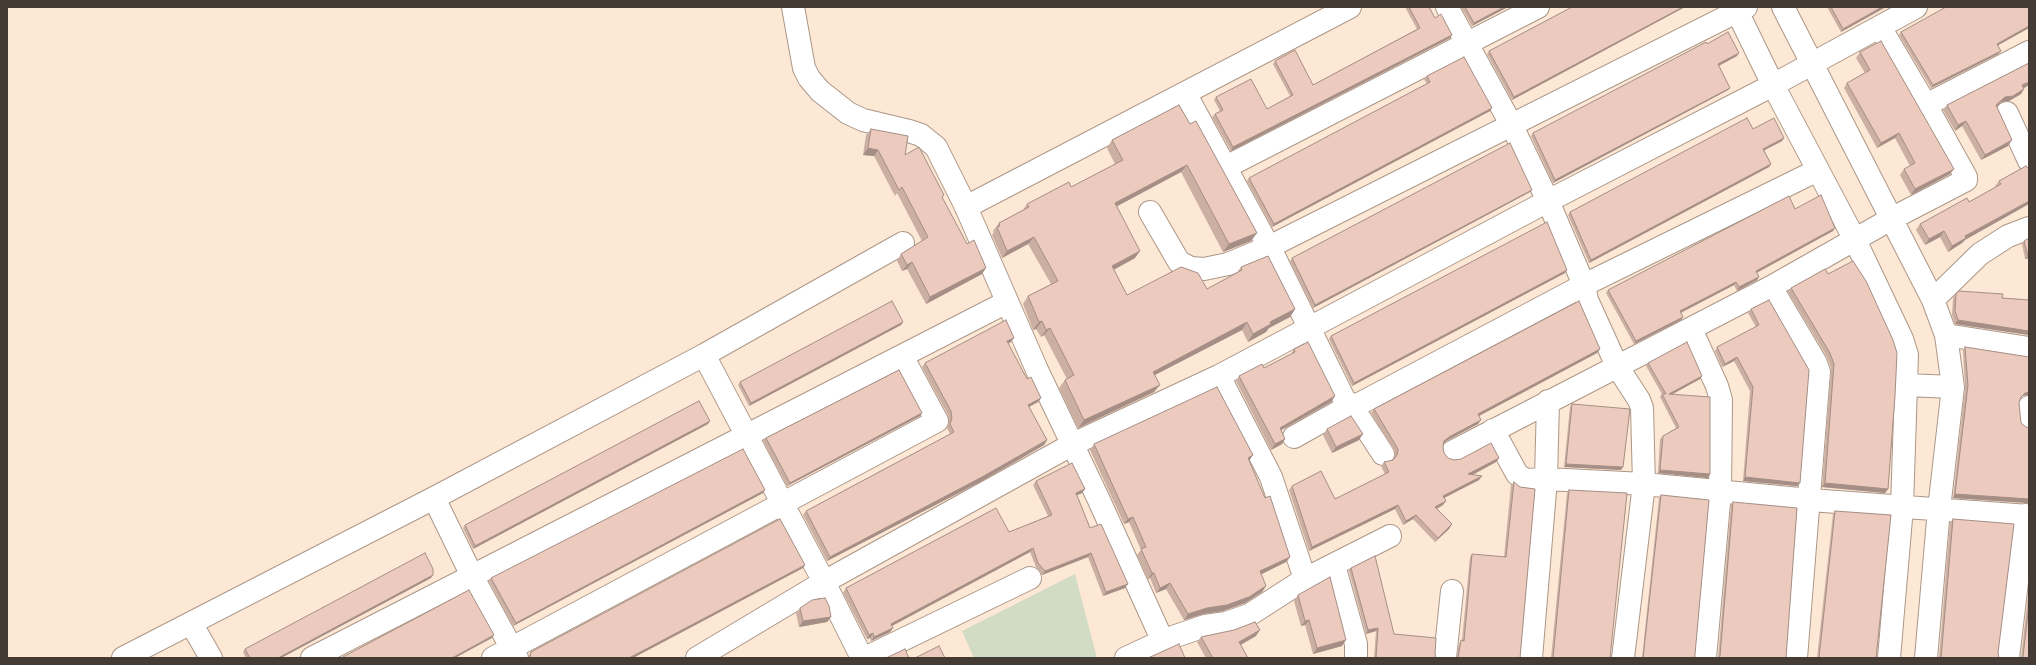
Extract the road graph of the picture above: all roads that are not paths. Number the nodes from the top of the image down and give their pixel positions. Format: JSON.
{"nodes":[{"id":1,"x":793,"y":7,"type":"edge"},
{"id":2,"x":1350,"y":7,"type":"edge"},
{"id":3,"x":1447,"y":7,"type":"edge"},
{"id":4,"x":1538,"y":7,"type":"edge"},
{"id":5,"x":1783,"y":7,"type":"edge"},
{"id":6,"x":1916,"y":7,"type":"edge"},
{"id":7,"x":1740,"y":9,"type":"edge"},
{"id":8,"x":1880,"y":27,"type":"junction"},
{"id":9,"x":1465,"y":44,"type":"junction"},
{"id":10,"x":2029,"y":52,"type":"edge"},
{"id":11,"x":1811,"y":64,"type":"junction"},
{"id":12,"x":1773,"y":85,"type":"junction"},
{"id":13,"x":1185,"y":93,"type":"junction"},
{"id":14,"x":1926,"y":105,"type":"junction"},
{"id":15,"x":2007,"y":113,"type":"dead end"},
{"id":16,"x":1512,"y":126,"type":"junction"},
{"id":17,"x":2029,"y":161,"type":"edge"},
{"id":18,"x":1226,"y":167,"type":"junction"},
{"id":19,"x":1818,"y":170,"type":"junction"},
{"id":20,"x":1548,"y":201,"type":"junction"},
{"id":21,"x":966,"y":207,"type":"junction"},
{"id":22,"x":1150,"y":212,"type":"dead end"},
{"id":23,"x":1891,"y":219,"type":"junction"},
{"id":24,"x":2029,"y":228,"type":"edge"},
{"id":25,"x":1855,"y":240,"type":"junction"},
{"id":26,"x":903,"y":243,"type":"dead end"},
{"id":27,"x":1269,"y":247,"type":"junction"},
{"id":28,"x":1584,"y":285,"type":"junction"},
{"id":29,"x":1771,"y":287,"type":"junction"},
{"id":30,"x":1932,"y":300,"type":"junction"},
{"id":31,"x":1007,"y":302,"type":"junction"},
{"id":32,"x":1308,"y":328,"type":"junction"},
{"id":33,"x":1691,"y":329,"type":"junction"},
{"id":34,"x":1946,"y":335,"type":"junction"},
{"id":35,"x":2029,"y":348,"type":"edge"},
{"id":36,"x":704,"y":355,"type":"junction"},
{"id":37,"x":902,"y":356,"type":"junction"},
{"id":38,"x":1617,"y":366,"type":"junction"},
{"id":39,"x":1219,"y":376,"type":"junction"},
{"id":40,"x":1908,"y":385,"type":"junction"},
{"id":41,"x":1952,"y":388,"type":"junction"},
{"id":42,"x":1548,"y":401,"type":"junction"},
{"id":43,"x":1351,"y":405,"type":"junction"},
{"id":44,"x":2029,"y":407,"type":"edge"},
{"id":45,"x":2029,"y":420,"type":"edge"},
{"id":46,"x":1493,"y":430,"type":"junction"},
{"id":47,"x":748,"y":435,"type":"junction"},
{"id":48,"x":1294,"y":437,"type":"dead end"},
{"id":49,"x":1073,"y":444,"type":"junction"},
{"id":50,"x":1452,"y":452,"type":"dead end"},
{"id":51,"x":1383,"y":454,"type":"dead end"},
{"id":52,"x":1546,"y":479,"type":"junction"},
{"id":53,"x":1644,"y":484,"type":"junction"},
{"id":54,"x":1720,"y":492,"type":"junction"},
{"id":55,"x":434,"y":498,"type":"junction"},
{"id":56,"x":1810,"y":500,"type":"junction"},
{"id":57,"x":782,"y":505,"type":"junction"},
{"id":58,"x":1902,"y":507,"type":"junction"},
{"id":59,"x":1939,"y":509,"type":"junction"},
{"id":60,"x":2027,"y":516,"type":"edge"},
{"id":61,"x":1390,"y":536,"type":"dead end"},
{"id":62,"x":1334,"y":565,"type":"junction"},
{"id":63,"x":472,"y":576,"type":"junction"},
{"id":64,"x":1030,"y":578,"type":"dead end"},
{"id":65,"x":1305,"y":579,"type":"junction"},
{"id":66,"x":824,"y":582,"type":"junction"},
{"id":67,"x":1452,"y":591,"type":"dead end"},
{"id":68,"x":191,"y":623,"type":"junction"},
{"id":69,"x":1161,"y":641,"type":"junction"},
{"id":70,"x":514,"y":653,"type":"edge"},
{"id":71,"x":705,"y":656,"type":"edge"},
{"id":72,"x":123,"y":658,"type":"edge"},
{"id":73,"x":211,"y":658,"type":"edge"},
{"id":74,"x":312,"y":658,"type":"edge"},
{"id":75,"x":493,"y":658,"type":"edge"},
{"id":76,"x":863,"y":658,"type":"edge"},
{"id":77,"x":1126,"y":658,"type":"edge"},
{"id":78,"x":1356,"y":658,"type":"edge"},
{"id":79,"x":1445,"y":658,"type":"edge"},
{"id":80,"x":1531,"y":658,"type":"edge"},
{"id":81,"x":1623,"y":658,"type":"edge"},
{"id":82,"x":1705,"y":658,"type":"edge"},
{"id":83,"x":1796,"y":658,"type":"edge"},
{"id":84,"x":1889,"y":658,"type":"edge"},
{"id":85,"x":1926,"y":658,"type":"edge"},
{"id":86,"x":2008,"y":658,"type":"edge"}],
"edges":[{"from":1,"to":21,"type":"street"},
{"from":2,"to":13,"type":"street"},
{"from":3,"to":9,"type":"street"},
{"from":4,"to":9,"type":"street"},
{"from":5,"to":11,"type":"street"},
{"from":6,"to":8,"type":"street"},
{"from":7,"to":12,"type":"street"},
{"from":7,"to":16,"type":"street"},
{"from":8,"to":11,"type":"street"},
{"from":8,"to":14,"type":"street"},
{"from":9,"to":16,"type":"street"},
{"from":9,"to":18,"type":"street"},
{"from":10,"to":14,"type":"street"},
{"from":11,"to":12,"type":"street"},
{"from":11,"to":23,"type":"street"},
{"from":12,"to":19,"type":"street"},
{"from":12,"to":20,"type":"street"},
{"from":13,"to":18,"type":"street"},
{"from":13,"to":21,"type":"street"},
{"from":14,"to":23,"type":"street"},
{"from":15,"to":17,"type":"street"},
{"from":16,"to":20,"type":"street"},
{"from":16,"to":27,"type":"street"},
{"from":18,"to":27,"type":"street"},
{"from":19,"to":25,"type":"street"},
{"from":19,"to":28,"type":"street"},
{"from":20,"to":28,"type":"street"},
{"from":20,"to":32,"type":"street"},
{"from":21,"to":31,"type":"street"},
{"from":22,"to":27,"type":"street"},
{"from":23,"to":25,"type":"street"},
{"from":23,"to":30,"type":"street"},
{"from":24,"to":30,"type":"street"},
{"from":25,"to":29,"type":"street"},
{"from":25,"to":40,"type":"street"},
{"from":26,"to":36,"type":"street"},
{"from":27,"to":32,"type":"street"},
{"from":28,"to":38,"type":"street"},
{"from":28,"to":43,"type":"street"},
{"from":29,"to":33,"type":"street"},
{"from":29,"to":56,"type":"street"},
{"from":30,"to":34,"type":"street"},
{"from":31,"to":37,"type":"street"},
{"from":31,"to":49,"type":"street"},
{"from":32,"to":39,"type":"street"},
{"from":32,"to":43,"type":"street"},
{"from":33,"to":38,"type":"street"},
{"from":33,"to":54,"type":"street"},
{"from":34,"to":35,"type":"street"},
{"from":34,"to":41,"type":"street"},
{"from":36,"to":47,"type":"street"},
{"from":36,"to":55,"type":"street"},
{"from":37,"to":47,"type":"street"},
{"from":37,"to":57,"type":"street"},
{"from":38,"to":42,"type":"street"},
{"from":38,"to":53,"type":"street"},
{"from":39,"to":49,"type":"street"},
{"from":39,"to":65,"type":"street"},
{"from":40,"to":41,"type":"street"},
{"from":40,"to":58,"type":"street"},
{"from":41,"to":59,"type":"street"},
{"from":42,"to":46,"type":"street"},
{"from":42,"to":52,"type":"street"},
{"from":43,"to":48,"type":"street"},
{"from":43,"to":51,"type":"street"},
{"from":44,"to":45,"type":"street"},
{"from":46,"to":50,"type":"street"},
{"from":46,"to":52,"type":"street"},
{"from":47,"to":57,"type":"street"},
{"from":47,"to":63,"type":"street"},
{"from":49,"to":66,"type":"street"},
{"from":49,"to":69,"type":"street"},
{"from":52,"to":53,"type":"street"},
{"from":52,"to":80,"type":"street"},
{"from":53,"to":54,"type":"street"},
{"from":53,"to":81,"type":"street"},
{"from":54,"to":56,"type":"street"},
{"from":54,"to":82,"type":"street"},
{"from":55,"to":63,"type":"street"},
{"from":55,"to":68,"type":"street"},
{"from":56,"to":58,"type":"street"},
{"from":56,"to":83,"type":"street"},
{"from":57,"to":66,"type":"street"},
{"from":57,"to":70,"type":"street"},
{"from":58,"to":59,"type":"street"},
{"from":58,"to":84,"type":"street"},
{"from":59,"to":60,"type":"street"},
{"from":59,"to":85,"type":"street"},
{"from":60,"to":86,"type":"street"},
{"from":61,"to":62,"type":"street"},
{"from":62,"to":65,"type":"street"},
{"from":62,"to":78,"type":"street"},
{"from":63,"to":70,"type":"street"},
{"from":63,"to":74,"type":"street"},
{"from":64,"to":76,"type":"street"},
{"from":65,"to":69,"type":"street"},
{"from":66,"to":71,"type":"street"},
{"from":66,"to":76,"type":"street"},
{"from":67,"to":79,"type":"street"},
{"from":68,"to":72,"type":"street"},
{"from":68,"to":73,"type":"street"},
{"from":69,"to":77,"type":"street"},
{"from":70,"to":75,"type":"street"}]}
